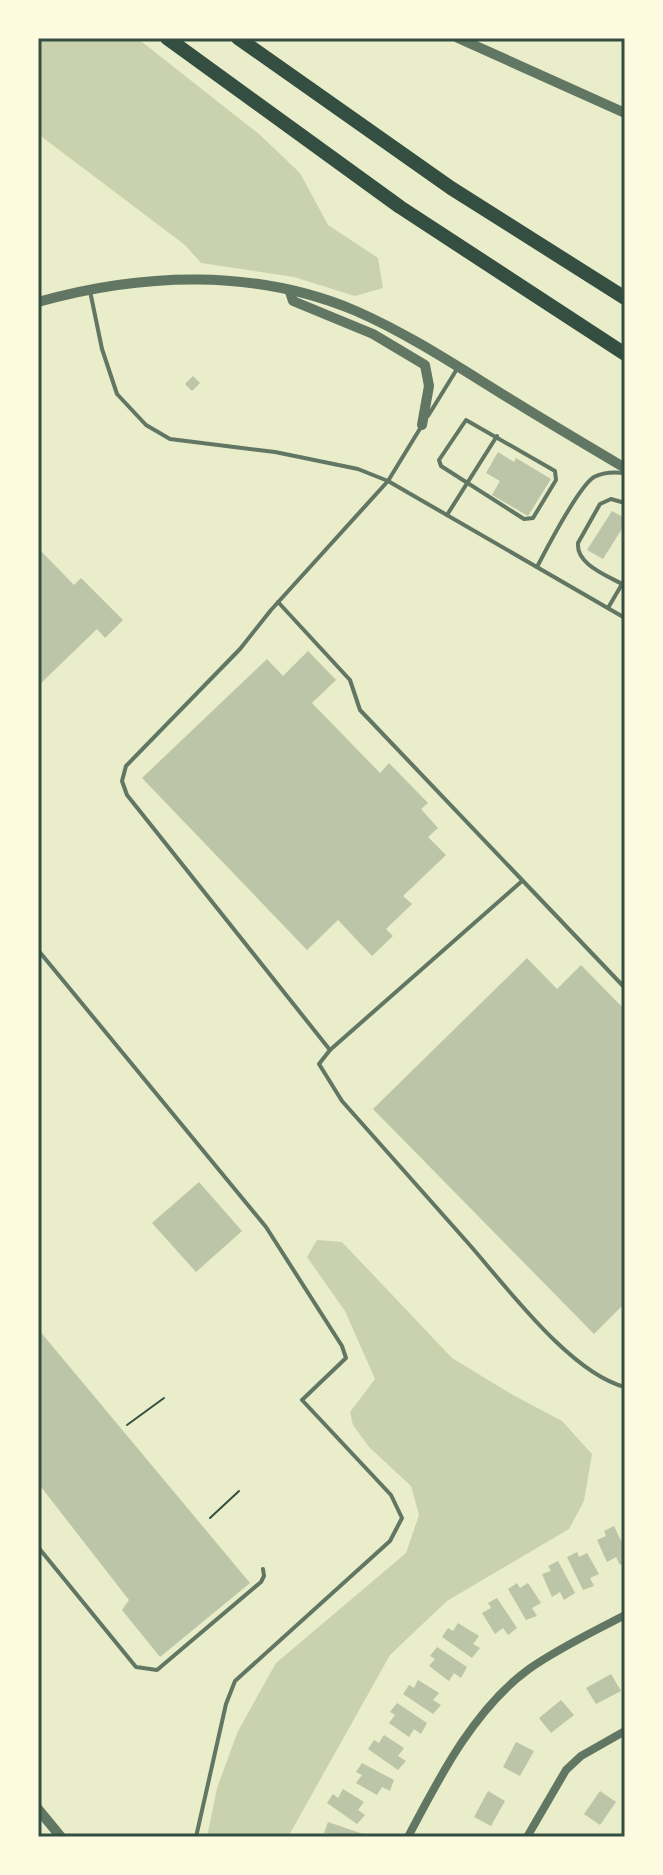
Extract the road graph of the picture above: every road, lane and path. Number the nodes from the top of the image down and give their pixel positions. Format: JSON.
{"nodes":[{"id":1,"x":167,"y":38,"type":"edge"},
{"id":2,"x":238,"y":38,"type":"edge"},
{"id":3,"x":458,"y":38,"type":"edge"},
{"id":4,"x":625,"y":113,"type":"edge"},
{"id":5,"x":534,"y":243,"type":"junction"},
{"id":6,"x":625,"y":289,"type":"edge"},
{"id":7,"x":90,"y":290,"type":"junction"},
{"id":8,"x":290,"y":292,"type":"junction"},
{"id":9,"x":625,"y":298,"type":"edge"},
{"id":10,"x":38,"y":302,"type":"edge"},
{"id":11,"x":625,"y":354,"type":"edge"},
{"id":12,"x":459,"y":367,"type":"junction"},
{"id":13,"x":422,"y":425,"type":"junction"},
{"id":14,"x":497,"y":435,"type":"junction"},
{"id":15,"x":625,"y":470,"type":"edge"},
{"id":16,"x":388,"y":481,"type":"junction"},
{"id":17,"x":468,"y":485,"type":"junction"},
{"id":18,"x":625,"y":503,"type":"edge"},
{"id":19,"x":447,"y":515,"type":"junction"},
{"id":20,"x":537,"y":567,"type":"junction"},
{"id":21,"x":624,"y":582,"type":"edge"},
{"id":22,"x":278,"y":602,"type":"junction"},
{"id":23,"x":608,"y":608,"type":"junction"},
{"id":24,"x":625,"y":618,"type":"edge"},
{"id":25,"x":522,"y":881,"type":"junction"},
{"id":26,"x":38,"y":950,"type":"edge"},
{"id":27,"x":625,"y":988,"type":"edge"},
{"id":28,"x":330,"y":1050,"type":"junction"},
{"id":29,"x":625,"y":1387,"type":"edge"},
{"id":30,"x":164,"y":1398,"type":"dead end"},
{"id":31,"x":127,"y":1425,"type":"dead end"},
{"id":32,"x":239,"y":1491,"type":"dead end"},
{"id":33,"x":210,"y":1518,"type":"dead end"},
{"id":34,"x":38,"y":1547,"type":"edge"},
{"id":35,"x":263,"y":1569,"type":"dead end"},
{"id":36,"x":625,"y":1615,"type":"edge"},
{"id":37,"x":625,"y":1731,"type":"edge"},
{"id":38,"x":38,"y":1809,"type":"edge"},
{"id":39,"x":61,"y":1837,"type":"edge"},
{"id":40,"x":196,"y":1837,"type":"edge"},
{"id":41,"x":408,"y":1837,"type":"edge"},
{"id":42,"x":527,"y":1837,"type":"edge"}],
"edges":[{"from":1,"to":11,"type":"highway"},
{"from":2,"to":5,"type":"highway"},
{"from":3,"to":4,"type":"street"},
{"from":5,"to":6,"type":"highway"},
{"from":5,"to":9,"type":"highway"},
{"from":7,"to":8,"type":"street"},
{"from":7,"to":10,"type":"street"},
{"from":7,"to":16,"type":"lane"},
{"from":8,"to":12,"type":"street"},
{"from":8,"to":13,"type":"street"},
{"from":12,"to":13,"type":"lane"},
{"from":12,"to":15,"type":"street"},
{"from":13,"to":16,"type":"lane"},
{"from":14,"to":17,"type":"lane"},
{"from":14,"to":17,"type":"lane"},
{"from":14,"to":17,"type":"lane"},
{"from":15,"to":20,"type":"lane"},
{"from":16,"to":19,"type":"lane"},
{"from":16,"to":22,"type":"lane"},
{"from":17,"to":19,"type":"lane"},
{"from":18,"to":21,"type":"lane"},
{"from":19,"to":20,"type":"lane"},
{"from":20,"to":23,"type":"lane"},
{"from":21,"to":23,"type":"lane"},
{"from":22,"to":25,"type":"lane"},
{"from":22,"to":28,"type":"lane"},
{"from":23,"to":24,"type":"lane"},
{"from":25,"to":27,"type":"lane"},
{"from":25,"to":28,"type":"lane"},
{"from":26,"to":40,"type":"lane"},
{"from":28,"to":29,"type":"lane"},
{"from":30,"to":31,"type":"path"},
{"from":32,"to":33,"type":"path"},
{"from":34,"to":35,"type":"lane"},
{"from":36,"to":41,"type":"street"},
{"from":37,"to":42,"type":"street"},
{"from":38,"to":39,"type":"street"}]}
